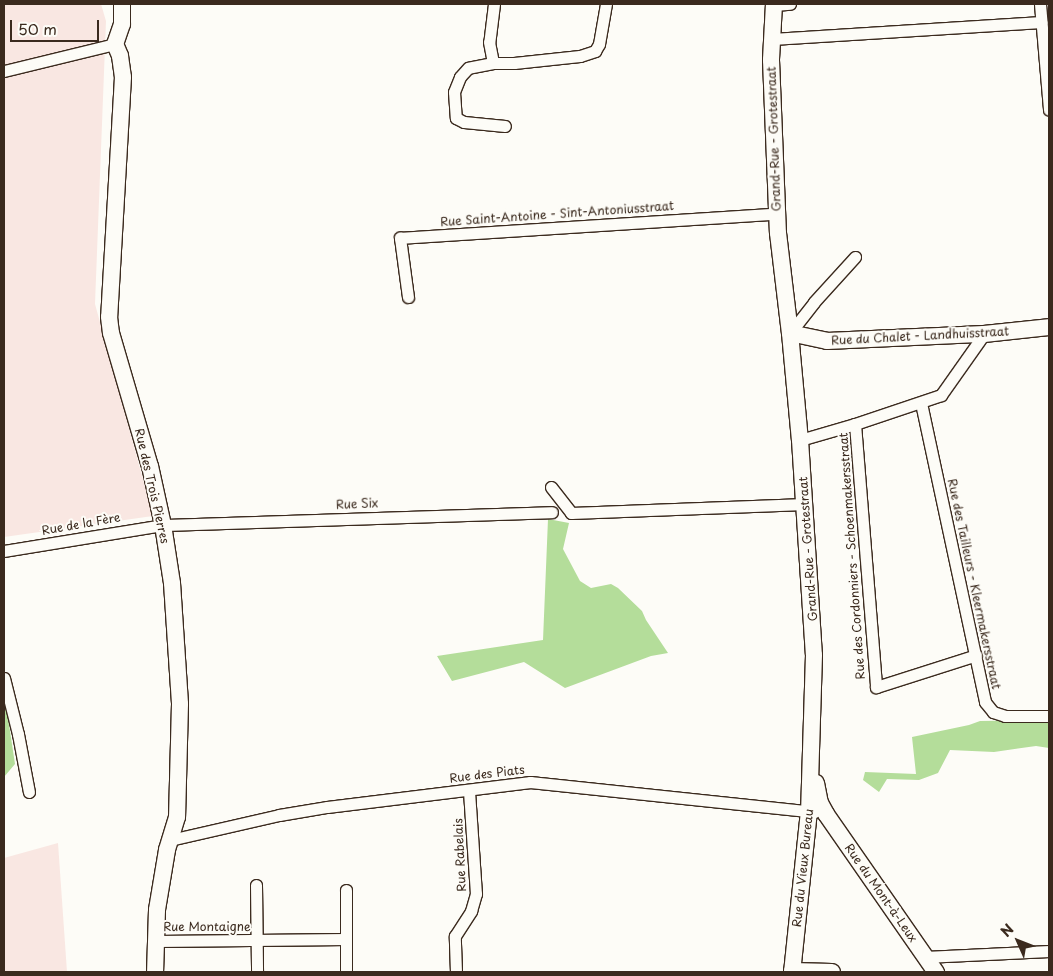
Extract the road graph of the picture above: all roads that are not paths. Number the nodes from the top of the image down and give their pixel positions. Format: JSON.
{"nodes":[{"id":1,"x":122,"y":4,"type":"edge"},
{"id":2,"x":494,"y":4,"type":"edge"},
{"id":3,"x":606,"y":4,"type":"edge"},
{"id":4,"x":779,"y":4,"type":"edge"},
{"id":5,"x":1040,"y":4,"type":"edge"},
{"id":6,"x":1041,"y":22,"type":"junction"},
{"id":7,"x":772,"y":39,"type":"junction"},
{"id":8,"x":115,"y":44,"type":"junction"},
{"id":9,"x":493,"y":63,"type":"junction"},
{"id":10,"x":4,"y":71,"type":"edge"},
{"id":11,"x":1049,"y":110,"type":"edge"},
{"id":12,"x":505,"y":126,"type":"dead end"},
{"id":13,"x":776,"y":214,"type":"junction"},
{"id":14,"x":855,"y":257,"type":"dead end"},
{"id":15,"x":408,"y":297,"type":"dead end"},
{"id":16,"x":1049,"y":327,"type":"edge"},
{"id":17,"x":790,"y":333,"type":"junction"},
{"id":18,"x":984,"y":334,"type":"junction"},
{"id":19,"x":921,"y":403,"type":"junction"},
{"id":20,"x":855,"y":424,"type":"junction"},
{"id":21,"x":800,"y":440,"type":"junction"},
{"id":22,"x":551,"y":487,"type":"dead end"},
{"id":23,"x":805,"y":504,"type":"junction"},
{"id":24,"x":552,"y":512,"type":"dead end"},
{"id":25,"x":164,"y":524,"type":"junction"},
{"id":26,"x":4,"y":551,"type":"edge"},
{"id":27,"x":976,"y":655,"type":"junction"},
{"id":28,"x":4,"y":678,"type":"edge"},
{"id":29,"x":1049,"y":716,"type":"edge"},
{"id":30,"x":812,"y":764,"type":"junction"},
{"id":31,"x":470,"y":790,"type":"junction"},
{"id":32,"x":29,"y":792,"type":"dead end"},
{"id":33,"x":809,"y":811,"type":"junction"},
{"id":34,"x":826,"y":814,"type":"junction"},
{"id":35,"x":170,"y":840,"type":"junction"},
{"id":36,"x":256,"y":885,"type":"dead end"},
{"id":37,"x":346,"y":890,"type":"dead end"},
{"id":38,"x":346,"y":939,"type":"junction"},
{"id":39,"x":257,"y":940,"type":"junction"},
{"id":40,"x":157,"y":941,"type":"junction"},
{"id":41,"x":1049,"y":951,"type":"edge"},
{"id":42,"x":925,"y":957,"type":"junction"},
{"id":43,"x":792,"y":971,"type":"edge"},
{"id":44,"x":155,"y":972,"type":"edge"},
{"id":45,"x":257,"y":972,"type":"edge"},
{"id":46,"x":346,"y":972,"type":"edge"},
{"id":47,"x":456,"y":972,"type":"edge"},
{"id":48,"x":832,"y":972,"type":"edge"},
{"id":49,"x":936,"y":972,"type":"edge"}],
"edges":[{"from":1,"to":8,"type":"main road"},
{"from":2,"to":9,"type":"street"},
{"from":3,"to":9,"type":"street"},
{"from":4,"to":7,"type":"main road","name":"Grand-Rue - Grotestraat"},
{"from":5,"to":6,"type":"street"},
{"from":6,"to":7,"type":"street"},
{"from":6,"to":11,"type":"street"},
{"from":7,"to":13,"type":"main road","name":"Grand-Rue - Grotestraat"},
{"from":8,"to":10,"type":"street"},
{"from":8,"to":25,"type":"main road","name":"Rue des Trois Pierres"},
{"from":9,"to":12,"type":"street"},
{"from":13,"to":15,"type":"street","name":"Rue Saint-Antoine - Sint-Antoniusstraat"},
{"from":13,"to":17,"type":"main road","name":"Grand-Rue - Grotestraat"},
{"from":14,"to":17,"type":"street"},
{"from":16,"to":18,"type":"main road","name":"Rue du Chalet - Landhuisstraat"},
{"from":17,"to":18,"type":"main road","name":"Rue du Chalet - Landhuisstraat"},
{"from":17,"to":21,"type":"main road","name":"Grand-Rue - Grotestraat"},
{"from":18,"to":19,"type":"street"},
{"from":19,"to":20,"type":"street"},
{"from":19,"to":27,"type":"street","name":"Rue des Tailleurs - Kleermakersstraat"},
{"from":20,"to":21,"type":"street"},
{"from":20,"to":27,"type":"street","name":"Rue des Cordonniers - Schoenmakersstraat"},
{"from":21,"to":23,"type":"main road","name":"Grand-Rue - Grotestraat"},
{"from":22,"to":23,"type":"street"},
{"from":23,"to":30,"type":"main road","name":"Grand-Rue - Grotestraat"},
{"from":24,"to":25,"type":"street","name":"Rue Six"},
{"from":25,"to":26,"type":"street","name":"Rue de la Fère"},
{"from":25,"to":35,"type":"main road","name":"Rue des Trois Pierres"},
{"from":27,"to":29,"type":"street","name":"Rue des Tailleurs - Kleermakersstraat"},
{"from":28,"to":32,"type":"street"},
{"from":30,"to":33,"type":"main road","name":"Rue du Vieux Bureau"},
{"from":30,"to":34,"type":"main road","name":"Rue du Mont-à-Leux"},
{"from":31,"to":33,"type":"street","name":"Rue des Piats"},
{"from":31,"to":35,"type":"street","name":"Rue des Piats"},
{"from":31,"to":47,"type":"street","name":"Rue Rabelais"},
{"from":33,"to":34,"type":"street"},
{"from":33,"to":43,"type":"main road","name":"Rue du Vieux Bureau"},
{"from":34,"to":42,"type":"main road","name":"Rue du Mont-à-Leux"},
{"from":35,"to":40,"type":"main road","name":"Rue des Trois Pierres"},
{"from":36,"to":39,"type":"street","name":"Rue Montaigne"},
{"from":37,"to":38,"type":"street"},
{"from":38,"to":39,"type":"street","name":"Rue Montaigne"},
{"from":38,"to":46,"type":"street"},
{"from":39,"to":40,"type":"street","name":"Rue Montaigne"},
{"from":39,"to":45,"type":"street","name":"Rue Montaigne"},
{"from":40,"to":44,"type":"main road","name":"Rue des Trois Pierres"},
{"from":41,"to":42,"type":"street"},
{"from":42,"to":49,"type":"main road","name":"Rue du Mont-à-Leux"},
{"from":43,"to":48,"type":"main road"}]}
